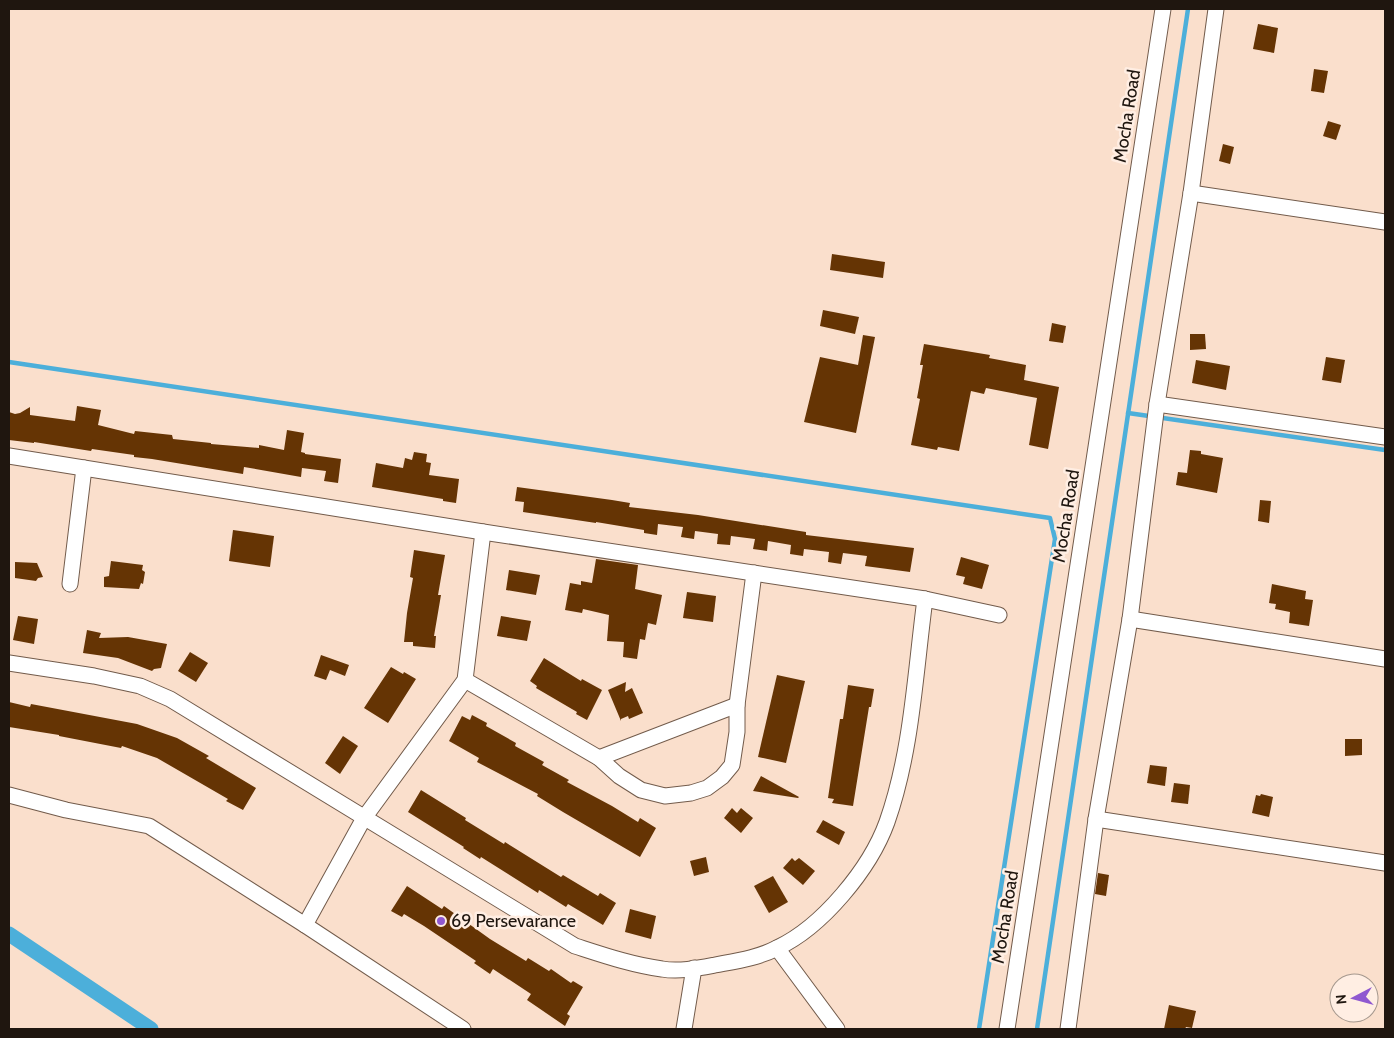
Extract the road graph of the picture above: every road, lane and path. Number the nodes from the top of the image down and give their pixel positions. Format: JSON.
{"nodes":[{"id":1,"x":1163,"y":9,"type":"edge"},
{"id":2,"x":1216,"y":9,"type":"edge"},
{"id":3,"x":1191,"y":193,"type":"junction"},
{"id":4,"x":1385,"y":222,"type":"edge"},
{"id":5,"x":1157,"y":404,"type":"junction"},
{"id":6,"x":1385,"y":437,"type":"edge"},
{"id":7,"x":9,"y":456,"type":"edge"},
{"id":8,"x":84,"y":468,"type":"junction"},
{"id":9,"x":483,"y":532,"type":"junction"},
{"id":10,"x":754,"y":573,"type":"junction"},
{"id":11,"x":70,"y":584,"type":"dead end"},
{"id":12,"x":925,"y":599,"type":"junction"},
{"id":13,"x":999,"y":615,"type":"dead end"},
{"id":14,"x":1130,"y":619,"type":"junction"},
{"id":15,"x":1385,"y":659,"type":"edge"},
{"id":16,"x":9,"y":663,"type":"edge"},
{"id":17,"x":465,"y":680,"type":"junction"},
{"id":18,"x":737,"y":705,"type":"junction"},
{"id":19,"x":599,"y":758,"type":"junction"},
{"id":20,"x":9,"y":795,"type":"edge"},
{"id":21,"x":364,"y":818,"type":"junction"},
{"id":22,"x":1096,"y":819,"type":"junction"},
{"id":23,"x":1385,"y":863,"type":"edge"},
{"id":24,"x":305,"y":925,"type":"junction"},
{"id":25,"x":777,"y":948,"type":"junction"},
{"id":26,"x":694,"y":968,"type":"junction"},
{"id":27,"x":462,"y":1029,"type":"edge"},
{"id":28,"x":684,"y":1029,"type":"edge"},
{"id":29,"x":837,"y":1029,"type":"edge"},
{"id":30,"x":1007,"y":1029,"type":"edge"},
{"id":31,"x":1068,"y":1029,"type":"edge"}],
"edges":[{"from":1,"to":30,"type":"street","name":"Mocha Road"},
{"from":2,"to":3,"type":"street"},
{"from":3,"to":4,"type":"street"},
{"from":3,"to":5,"type":"street"},
{"from":5,"to":6,"type":"street"},
{"from":5,"to":14,"type":"street"},
{"from":7,"to":8,"type":"street"},
{"from":8,"to":9,"type":"street"},
{"from":8,"to":11,"type":"street"},
{"from":9,"to":10,"type":"street"},
{"from":9,"to":17,"type":"street"},
{"from":10,"to":12,"type":"street"},
{"from":10,"to":18,"type":"street"},
{"from":12,"to":13,"type":"street"},
{"from":12,"to":25,"type":"street"},
{"from":14,"to":15,"type":"street"},
{"from":14,"to":22,"type":"street"},
{"from":16,"to":21,"type":"street"},
{"from":17,"to":19,"type":"street"},
{"from":17,"to":21,"type":"street"},
{"from":18,"to":19,"type":"street"},
{"from":18,"to":19,"type":"street"},
{"from":20,"to":24,"type":"street"},
{"from":21,"to":24,"type":"street"},
{"from":21,"to":26,"type":"street"},
{"from":22,"to":23,"type":"street"},
{"from":22,"to":31,"type":"street"},
{"from":24,"to":27,"type":"street"},
{"from":25,"to":26,"type":"street"},
{"from":25,"to":29,"type":"street"},
{"from":26,"to":28,"type":"street"}]}
